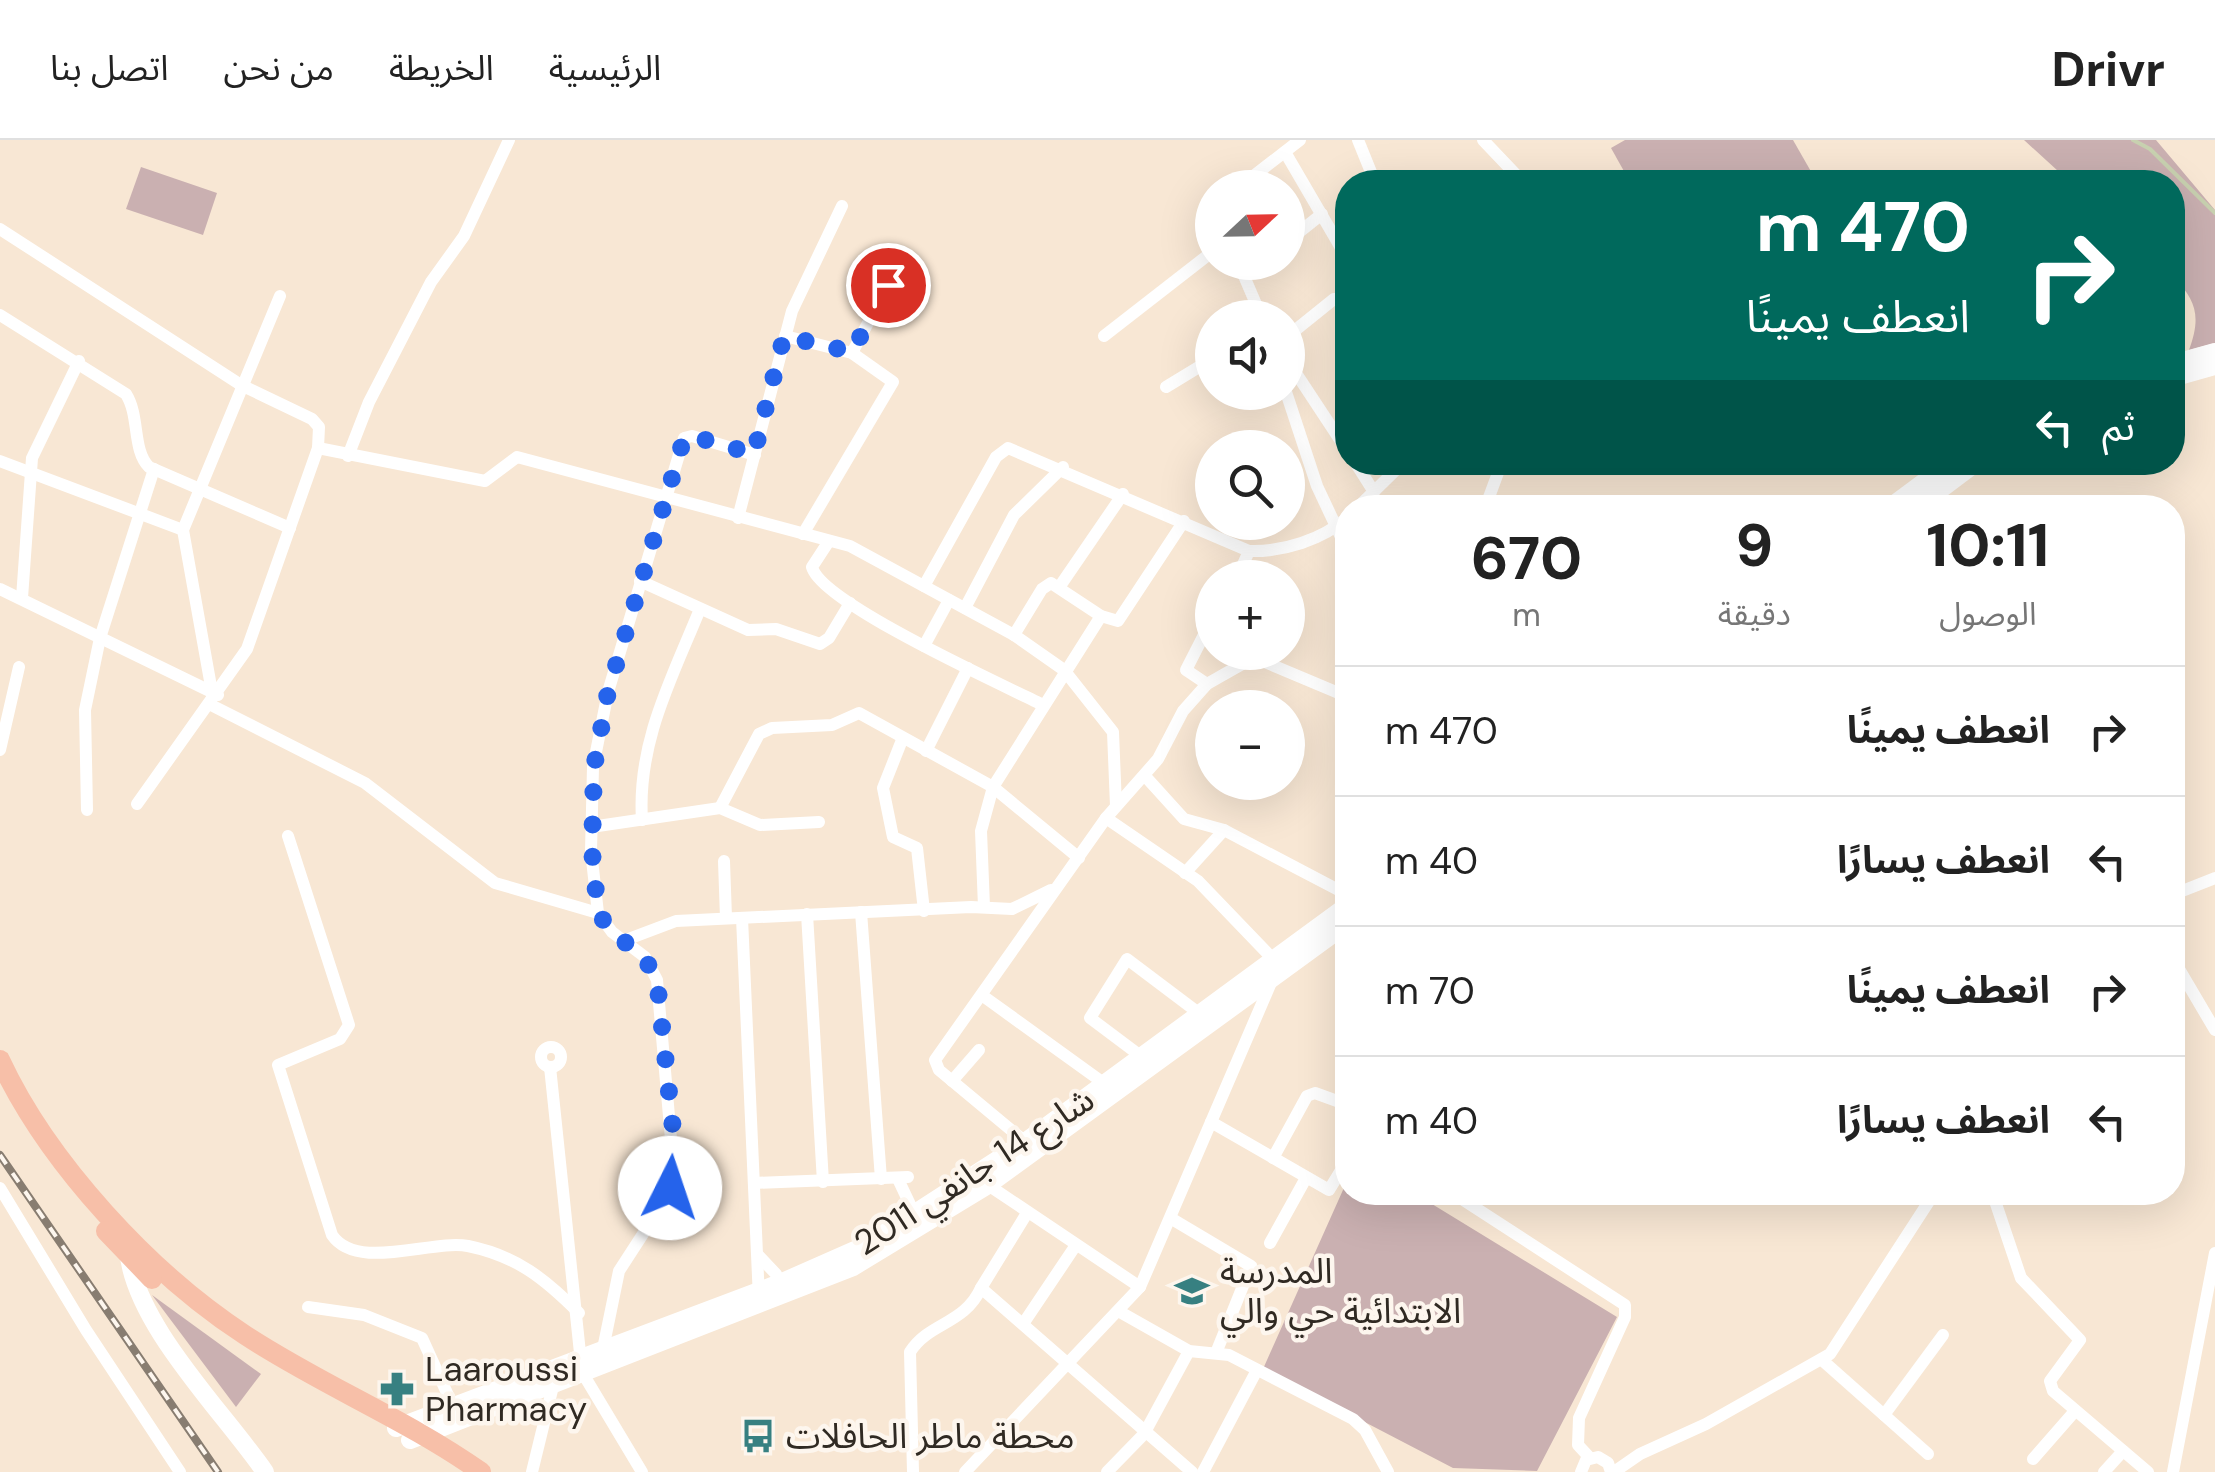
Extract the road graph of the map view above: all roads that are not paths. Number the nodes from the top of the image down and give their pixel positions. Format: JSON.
{"nodes":[{"id":1,"x":508,"y":140,"type":"edge"},
{"id":2,"x":1300,"y":140,"type":"edge"},
{"id":3,"x":1358,"y":140,"type":"edge"},
{"id":4,"x":1483,"y":140,"type":"edge"},
{"id":5,"x":1285,"y":152,"type":"junction"},
{"id":6,"x":1262,"y":170,"type":"edge"},
{"id":7,"x":1371,"y":170,"type":"edge"},
{"id":8,"x":1511,"y":170,"type":"edge"},
{"id":9,"x":842,"y":206,"type":"dead end"},
{"id":10,"x":1322,"y":214,"type":"junction"},
{"id":11,"x":1305,"y":228,"type":"edge"},
{"id":12,"x":0,"y":229,"type":"edge"},
{"id":13,"x":1335,"y":237,"type":"edge"},
{"id":14,"x":1195,"y":265,"type":"edge"},
{"id":15,"x":888,"y":285,"type":"dead end"},
{"id":16,"x":280,"y":296,"type":"dead end"},
{"id":17,"x":1334,"y":299,"type":"dead end"},
{"id":18,"x":0,"y":315,"type":"edge"},
{"id":19,"x":1305,"y":322,"type":"edge"},
{"id":20,"x":784,"y":336,"type":"junction"},
{"id":21,"x":1104,"y":336,"type":"dead end"},
{"id":22,"x":852,"y":352,"type":"junction"},
{"id":23,"x":2215,"y":352,"type":"edge"},
{"id":24,"x":2185,"y":360,"type":"edge"},
{"id":25,"x":79,"y":361,"type":"junction"},
{"id":26,"x":2215,"y":366,"type":"edge"},
{"id":27,"x":1195,"y":370,"type":"edge"},
{"id":28,"x":2185,"y":374,"type":"edge"},
{"id":29,"x":241,"y":385,"type":"junction"},
{"id":30,"x":1166,"y":387,"type":"dead end"},
{"id":31,"x":1305,"y":387,"type":"edge"},
{"id":32,"x":1292,"y":410,"type":"edge"},
{"id":33,"x":1335,"y":432,"type":"edge"},
{"id":34,"x":318,"y":448,"type":"junction"},
{"id":35,"x":754,"y":454,"type":"junction"},
{"id":36,"x":348,"y":456,"type":"junction"},
{"id":37,"x":0,"y":461,"type":"edge"},
{"id":38,"x":1063,"y":468,"type":"junction"},
{"id":39,"x":154,"y":470,"type":"junction"},
{"id":40,"x":28,"y":473,"type":"junction"},
{"id":41,"x":1363,"y":475,"type":"edge"},
{"id":42,"x":1386,"y":475,"type":"edge"},
{"id":43,"x":1937,"y":475,"type":"edge"},
{"id":44,"x":1955,"y":475,"type":"edge"},
{"id":45,"x":197,"y":488,"type":"junction"},
{"id":46,"x":1374,"y":492,"type":"junction"},
{"id":47,"x":1123,"y":494,"type":"junction"},
{"id":48,"x":1371,"y":495,"type":"edge"},
{"id":49,"x":1916,"y":495,"type":"edge"},
{"id":50,"x":1922,"y":495,"type":"edge"},
{"id":51,"x":666,"y":500,"type":"junction"},
{"id":52,"x":137,"y":516,"type":"junction"},
{"id":53,"x":738,"y":518,"type":"junction"},
{"id":54,"x":1184,"y":521,"type":"junction"},
{"id":55,"x":290,"y":528,"type":"junction"},
{"id":56,"x":1335,"y":528,"type":"joint"},
{"id":57,"x":183,"y":530,"type":"junction"},
{"id":58,"x":804,"y":534,"type":"junction"},
{"id":59,"x":829,"y":540,"type":"junction"},
{"id":60,"x":1250,"y":551,"type":"junction"},
{"id":61,"x":1245,"y":560,"type":"edge"},
{"id":62,"x":640,"y":582,"type":"junction"},
{"id":63,"x":924,"y":586,"type":"junction"},
{"id":64,"x":1060,"y":586,"type":"junction"},
{"id":65,"x":0,"y":589,"type":"edge"},
{"id":66,"x":22,"y":598,"type":"junction"},
{"id":67,"x":949,"y":600,"type":"junction"},
{"id":68,"x":850,"y":603,"type":"junction"},
{"id":69,"x":966,"y":608,"type":"junction"},
{"id":70,"x":700,"y":609,"type":"junction"},
{"id":71,"x":1100,"y":616,"type":"junction"},
{"id":72,"x":1014,"y":635,"type":"junction"},
{"id":73,"x":100,"y":638,"type":"junction"},
{"id":74,"x":924,"y":646,"type":"junction"},
{"id":75,"x":1195,"y":653,"type":"edge"},
{"id":76,"x":19,"y":667,"type":"dead end"},
{"id":77,"x":968,"y":668,"type":"junction"},
{"id":78,"x":1064,"y":670,"type":"junction"},
{"id":79,"x":1207,"y":684,"type":"junction"},
{"id":80,"x":1335,"y":692,"type":"edge"},
{"id":81,"x":214,"y":698,"type":"junction"},
{"id":82,"x":1044,"y":705,"type":"junction"},
{"id":83,"x":902,"y":740,"type":"junction"},
{"id":84,"x":0,"y":750,"type":"edge"},
{"id":85,"x":926,"y":752,"type":"junction"},
{"id":86,"x":1145,"y":776,"type":"junction"},
{"id":87,"x":993,"y":786,"type":"junction"},
{"id":88,"x":137,"y":804,"type":"dead end"},
{"id":89,"x":1116,"y":806,"type":"junction"},
{"id":90,"x":720,"y":808,"type":"junction"},
{"id":91,"x":87,"y":810,"type":"dead end"},
{"id":92,"x":1106,"y":818,"type":"junction"},
{"id":93,"x":642,"y":820,"type":"junction"},
{"id":94,"x":819,"y":822,"type":"dead end"},
{"id":95,"x":591,"y":827,"type":"junction"},
{"id":96,"x":1224,"y":830,"type":"junction"},
{"id":97,"x":288,"y":836,"type":"dead end"},
{"id":98,"x":1079,"y":858,"type":"junction"},
{"id":99,"x":724,"y":860,"type":"dead end"},
{"id":100,"x":1186,"y":873,"type":"junction"},
{"id":101,"x":2215,"y":878,"type":"edge"},
{"id":102,"x":1062,"y":882,"type":"junction"},
{"id":103,"x":1335,"y":888,"type":"edge"},
{"id":104,"x":2185,"y":890,"type":"edge"},
{"id":105,"x":984,"y":908,"type":"junction"},
{"id":106,"x":924,"y":910,"type":"junction"},
{"id":107,"x":862,"y":912,"type":"junction"},
{"id":108,"x":598,"y":913,"type":"junction"},
{"id":109,"x":807,"y":914,"type":"junction"},
{"id":110,"x":1335,"y":915,"type":"edge"},
{"id":111,"x":726,"y":918,"type":"junction"},
{"id":112,"x":742,"y":918,"type":"junction"},
{"id":113,"x":1335,"y":931,"type":"edge"},
{"id":114,"x":624,"y":941,"type":"junction"},
{"id":115,"x":1274,"y":967,"type":"junction"},
{"id":116,"x":2185,"y":980,"type":"edge"},
{"id":117,"x":983,"y":996,"type":"junction"},
{"id":118,"x":1200,"y":1014,"type":"junction"},
{"id":119,"x":2215,"y":1030,"type":"edge"},
{"id":120,"x":979,"y":1050,"type":"dead end"},
{"id":121,"x":1142,"y":1056,"type":"junction"},
{"id":122,"x":0,"y":1060,"type":"edge"},
{"id":123,"x":550,"y":1068,"type":"dead end"},
{"id":124,"x":952,"y":1081,"type":"junction"},
{"id":125,"x":1106,"y":1084,"type":"junction"},
{"id":126,"x":0,"y":1090,"type":"edge"},
{"id":127,"x":1335,"y":1100,"type":"edge"},
{"id":128,"x":1211,"y":1122,"type":"junction"},
{"id":129,"x":1030,"y":1147,"type":"junction"},
{"id":130,"x":1273,"y":1158,"type":"junction"},
{"id":131,"x":1306,"y":1178,"type":"junction"},
{"id":132,"x":880,"y":1179,"type":"junction"},
{"id":133,"x":823,"y":1182,"type":"junction"},
{"id":134,"x":754,"y":1183,"type":"junction"},
{"id":135,"x":988,"y":1184,"type":"junction"},
{"id":136,"x":1335,"y":1184,"type":"edge"},
{"id":137,"x":0,"y":1188,"type":"edge"},
{"id":138,"x":1471,"y":1205,"type":"edge"},
{"id":139,"x":1927,"y":1205,"type":"edge"},
{"id":140,"x":1996,"y":1205,"type":"edge"},
{"id":141,"x":1028,"y":1212,"type":"junction"},
{"id":142,"x":915,"y":1216,"type":"junction"},
{"id":143,"x":1172,"y":1220,"type":"junction"},
{"id":144,"x":127,"y":1234,"type":"junction"},
{"id":145,"x":1270,"y":1243,"type":"dead end"},
{"id":146,"x":1076,"y":1245,"type":"junction"},
{"id":147,"x":2215,"y":1253,"type":"edge"},
{"id":148,"x":128,"y":1256,"type":"junction"},
{"id":149,"x":758,"y":1256,"type":"junction"},
{"id":150,"x":1140,"y":1286,"type":"junction"},
{"id":151,"x":981,"y":1288,"type":"junction"},
{"id":152,"x":782,"y":1290,"type":"junction"},
{"id":153,"x":759,"y":1299,"type":"junction"},
{"id":154,"x":308,"y":1307,"type":"dead end"},
{"id":155,"x":1120,"y":1312,"type":"junction"},
{"id":156,"x":579,"y":1313,"type":"junction"},
{"id":157,"x":1024,"y":1324,"type":"junction"},
{"id":158,"x":1943,"y":1336,"type":"dead end"},
{"id":159,"x":1189,"y":1350,"type":"junction"},
{"id":160,"x":1216,"y":1353,"type":"junction"},
{"id":161,"x":1822,"y":1360,"type":"junction"},
{"id":162,"x":581,"y":1364,"type":"junction"},
{"id":163,"x":1066,"y":1364,"type":"junction"},
{"id":164,"x":1257,"y":1370,"type":"junction"},
{"id":165,"x":452,"y":1404,"type":"junction"},
{"id":166,"x":2075,"y":1412,"type":"junction"},
{"id":167,"x":1884,"y":1415,"type":"junction"},
{"id":168,"x":408,"y":1431,"type":"junction"},
{"id":169,"x":1144,"y":1434,"type":"junction"},
{"id":170,"x":2123,"y":1451,"type":"junction"},
{"id":171,"x":1928,"y":1454,"type":"dead end"},
{"id":172,"x":1590,"y":1458,"type":"junction"},
{"id":173,"x":2033,"y":1460,"type":"dead end"},
{"id":174,"x":1610,"y":1468,"type":"edge"},
{"id":175,"x":180,"y":1472,"type":"edge"},
{"id":176,"x":265,"y":1472,"type":"edge"},
{"id":177,"x":462,"y":1472,"type":"edge"},
{"id":178,"x":481,"y":1472,"type":"edge"},
{"id":179,"x":532,"y":1472,"type":"edge"},
{"id":180,"x":642,"y":1472,"type":"edge"},
{"id":181,"x":913,"y":1472,"type":"edge"},
{"id":182,"x":965,"y":1472,"type":"edge"},
{"id":183,"x":1107,"y":1472,"type":"edge"},
{"id":184,"x":1192,"y":1472,"type":"edge"},
{"id":185,"x":1203,"y":1472,"type":"edge"},
{"id":186,"x":1388,"y":1472,"type":"edge"},
{"id":187,"x":1581,"y":1472,"type":"edge"},
{"id":188,"x":2104,"y":1472,"type":"edge"},
{"id":189,"x":2148,"y":1472,"type":"edge"},
{"id":190,"x":2173,"y":1472,"type":"edge"}],
"edges":[{"from":1,"to":36,"type":"street"},
{"from":2,"to":5,"type":"street"},
{"from":3,"to":7,"type":"street"},
{"from":4,"to":8,"type":"street"},
{"from":5,"to":6,"type":"street"},
{"from":5,"to":10,"type":"street"},
{"from":9,"to":20,"type":"street"},
{"from":10,"to":11,"type":"street"},
{"from":10,"to":13,"type":"street"},
{"from":12,"to":29,"type":"street"},
{"from":14,"to":21,"type":"street"},
{"from":15,"to":22,"type":"street"},
{"from":16,"to":29,"type":"street"},
{"from":17,"to":19,"type":"street"},
{"from":18,"to":25,"type":"street"},
{"from":20,"to":22,"type":"street"},
{"from":20,"to":35,"type":"street"},
{"from":22,"to":58,"type":"street"},
{"from":23,"to":24,"type":"main road"},
{"from":25,"to":39,"type":"street"},
{"from":25,"to":40,"type":"street"},
{"from":26,"to":28,"type":"main road"},
{"from":27,"to":30,"type":"street"},
{"from":29,"to":34,"type":"street"},
{"from":29,"to":45,"type":"street"},
{"from":31,"to":33,"type":"street"},
{"from":32,"to":56,"type":"street"},
{"from":34,"to":36,"type":"street"},
{"from":34,"to":55,"type":"street"},
{"from":35,"to":51,"type":"street"},
{"from":35,"to":53,"type":"street"},
{"from":36,"to":51,"type":"street"},
{"from":37,"to":40,"type":"street"},
{"from":38,"to":47,"type":"street"},
{"from":38,"to":63,"type":"street"},
{"from":38,"to":69,"type":"street"},
{"from":39,"to":45,"type":"street"},
{"from":39,"to":52,"type":"street"},
{"from":40,"to":52,"type":"street"},
{"from":40,"to":66,"type":"street"},
{"from":41,"to":46,"type":"street"},
{"from":42,"to":46,"type":"street"},
{"from":43,"to":49,"type":"main road"},
{"from":44,"to":50,"type":"main road"},
{"from":45,"to":55,"type":"street"},
{"from":45,"to":57,"type":"street"},
{"from":46,"to":48,"type":"street"},
{"from":47,"to":54,"type":"street"},
{"from":47,"to":64,"type":"street"},
{"from":51,"to":53,"type":"street"},
{"from":51,"to":62,"type":"street"},
{"from":52,"to":57,"type":"street"},
{"from":52,"to":73,"type":"street"},
{"from":53,"to":58,"type":"street"},
{"from":54,"to":60,"type":"street"},
{"from":54,"to":71,"type":"street"},
{"from":55,"to":81,"type":"street"},
{"from":56,"to":60,"type":"street"},
{"from":57,"to":81,"type":"street"},
{"from":58,"to":59,"type":"street"},
{"from":59,"to":63,"type":"street"},
{"from":59,"to":68,"type":"street"},
{"from":60,"to":61,"type":"street"},
{"from":62,"to":70,"type":"street"},
{"from":62,"to":95,"type":"street"},
{"from":63,"to":67,"type":"street"},
{"from":64,"to":71,"type":"street"},
{"from":64,"to":72,"type":"street"},
{"from":65,"to":66,"type":"street"},
{"from":66,"to":73,"type":"street"},
{"from":67,"to":69,"type":"street"},
{"from":67,"to":74,"type":"street"},
{"from":68,"to":70,"type":"street"},
{"from":68,"to":74,"type":"street"},
{"from":69,"to":72,"type":"street"},
{"from":70,"to":93,"type":"street"},
{"from":71,"to":78,"type":"street"},
{"from":72,"to":78,"type":"street"},
{"from":73,"to":81,"type":"street"},
{"from":73,"to":91,"type":"street"},
{"from":74,"to":77,"type":"street"},
{"from":75,"to":79,"type":"street"},
{"from":76,"to":84,"type":"street"},
{"from":77,"to":82,"type":"street"},
{"from":77,"to":85,"type":"street"},
{"from":78,"to":82,"type":"street"},
{"from":78,"to":89,"type":"street"},
{"from":79,"to":80,"type":"street"},
{"from":79,"to":86,"type":"street"},
{"from":81,"to":88,"type":"street"},
{"from":81,"to":108,"type":"street"},
{"from":82,"to":87,"type":"street"},
{"from":83,"to":85,"type":"street"},
{"from":83,"to":90,"type":"street"},
{"from":83,"to":106,"type":"street"},
{"from":85,"to":87,"type":"street"},
{"from":86,"to":89,"type":"street"},
{"from":86,"to":96,"type":"street"},
{"from":87,"to":98,"type":"street"},
{"from":87,"to":105,"type":"street"},
{"from":89,"to":92,"type":"street"},
{"from":90,"to":93,"type":"street"},
{"from":90,"to":94,"type":"street"},
{"from":92,"to":98,"type":"street"},
{"from":92,"to":100,"type":"street"},
{"from":93,"to":95,"type":"street"},
{"from":95,"to":108,"type":"street"},
{"from":96,"to":100,"type":"street"},
{"from":96,"to":103,"type":"street"},
{"from":97,"to":156,"type":"street"},
{"from":98,"to":102,"type":"street"},
{"from":99,"to":111,"type":"street"},
{"from":100,"to":115,"type":"street"},
{"from":101,"to":104,"type":"street"},
{"from":102,"to":105,"type":"street"},
{"from":102,"to":117,"type":"street"},
{"from":105,"to":106,"type":"street"},
{"from":106,"to":107,"type":"street"},
{"from":107,"to":109,"type":"street"},
{"from":107,"to":132,"type":"street"},
{"from":108,"to":114,"type":"street"},
{"from":109,"to":112,"type":"street"},
{"from":109,"to":133,"type":"street"},
{"from":110,"to":115,"type":"main road","name":"شارع 14 جانفي 2011"},
{"from":111,"to":112,"type":"street"},
{"from":111,"to":114,"type":"street"},
{"from":112,"to":134,"type":"street"},
{"from":113,"to":115,"type":"main road","name":"شارع 14 جانفي 2011"},
{"from":114,"to":162,"type":"street"},
{"from":115,"to":118,"type":"main road","name":"شارع 14 جانفي 2011"},
{"from":115,"to":128,"type":"street"},
{"from":115,"to":129,"type":"main road","name":"شارع 14 جانفي 2011"},
{"from":116,"to":119,"type":"street"},
{"from":117,"to":124,"type":"street"},
{"from":117,"to":125,"type":"street"},
{"from":118,"to":121,"type":"main road","name":"شارع 14 جانفي 2011"},
{"from":118,"to":121,"type":"street"},
{"from":120,"to":124,"type":"street"},
{"from":121,"to":125,"type":"main road","name":"شارع 14 جانفي 2011"},
{"from":122,"to":144,"type":"main road"},
{"from":123,"to":156,"type":"street"},
{"from":124,"to":129,"type":"street"},
{"from":125,"to":129,"type":"main road","name":"شارع 14 جانفي 2011"},
{"from":126,"to":148,"type":"main road"},
{"from":127,"to":130,"type":"street"},
{"from":128,"to":130,"type":"street"},
{"from":128,"to":143,"type":"street"},
{"from":129,"to":135,"type":"main road","name":"شارع 14 جانفي 2011"},
{"from":129,"to":142,"type":"main road","name":"شارع 14 جانفي 2011"},
{"from":130,"to":131,"type":"street"},
{"from":131,"to":136,"type":"street"},
{"from":131,"to":145,"type":"street"},
{"from":132,"to":133,"type":"street"},
{"from":132,"to":142,"type":"street"},
{"from":133,"to":134,"type":"street"},
{"from":134,"to":149,"type":"street"},
{"from":135,"to":141,"type":"street"},
{"from":135,"to":152,"type":"main road","name":"شارع 14 جانفي 2011"},
{"from":137,"to":175,"type":"street"},
{"from":138,"to":172,"type":"street"},
{"from":139,"to":161,"type":"street"},
{"from":140,"to":166,"type":"street"},
{"from":141,"to":146,"type":"street"},
{"from":141,"to":151,"type":"street"},
{"from":142,"to":152,"type":"main road","name":"شارع 14 جانفي 2011"},
{"from":143,"to":150,"type":"street"},
{"from":143,"to":160,"type":"street"},
{"from":144,"to":148,"type":"main road"},
{"from":144,"to":168,"type":"main road"},
{"from":146,"to":150,"type":"street"},
{"from":146,"to":157,"type":"street"},
{"from":147,"to":190,"type":"street"},
{"from":148,"to":168,"type":"main road"},
{"from":148,"to":176,"type":"main road"},
{"from":149,"to":152,"type":"street"},
{"from":149,"to":153,"type":"street"},
{"from":150,"to":155,"type":"street"},
{"from":151,"to":157,"type":"street"},
{"from":151,"to":181,"type":"street"},
{"from":152,"to":153,"type":"main road","name":"شارع 14 جانفي 2011"},
{"from":153,"to":162,"type":"main road","name":"شارع 14 جانفي 2011"},
{"from":154,"to":165,"type":"street"},
{"from":155,"to":159,"type":"street"},
{"from":155,"to":163,"type":"street"},
{"from":156,"to":162,"type":"street"},
{"from":157,"to":163,"type":"street"},
{"from":158,"to":167,"type":"street"},
{"from":159,"to":160,"type":"street"},
{"from":159,"to":169,"type":"street"},
{"from":160,"to":164,"type":"street"},
{"from":161,"to":167,"type":"street"},
{"from":161,"to":174,"type":"street"},
{"from":162,"to":165,"type":"main road","name":"شارع 14 جانفي 2011"},
{"from":162,"to":168,"type":"main road","name":"شارع 14 جانفي 2011"},
{"from":162,"to":179,"type":"street"},
{"from":162,"to":180,"type":"street"},
{"from":163,"to":169,"type":"street"},
{"from":163,"to":182,"type":"street"},
{"from":164,"to":185,"type":"street"},
{"from":164,"to":186,"type":"street"},
{"from":165,"to":168,"type":"main road","name":"شارع 14 جانفي 2011"},
{"from":166,"to":170,"type":"street"},
{"from":166,"to":173,"type":"street"},
{"from":167,"to":171,"type":"street"},
{"from":168,"to":177,"type":"main road"},
{"from":168,"to":178,"type":"main road"},
{"from":169,"to":183,"type":"street"},
{"from":169,"to":184,"type":"street"},
{"from":170,"to":188,"type":"street"},
{"from":170,"to":189,"type":"street"},
{"from":172,"to":174,"type":"street"},
{"from":172,"to":187,"type":"street"}]}
